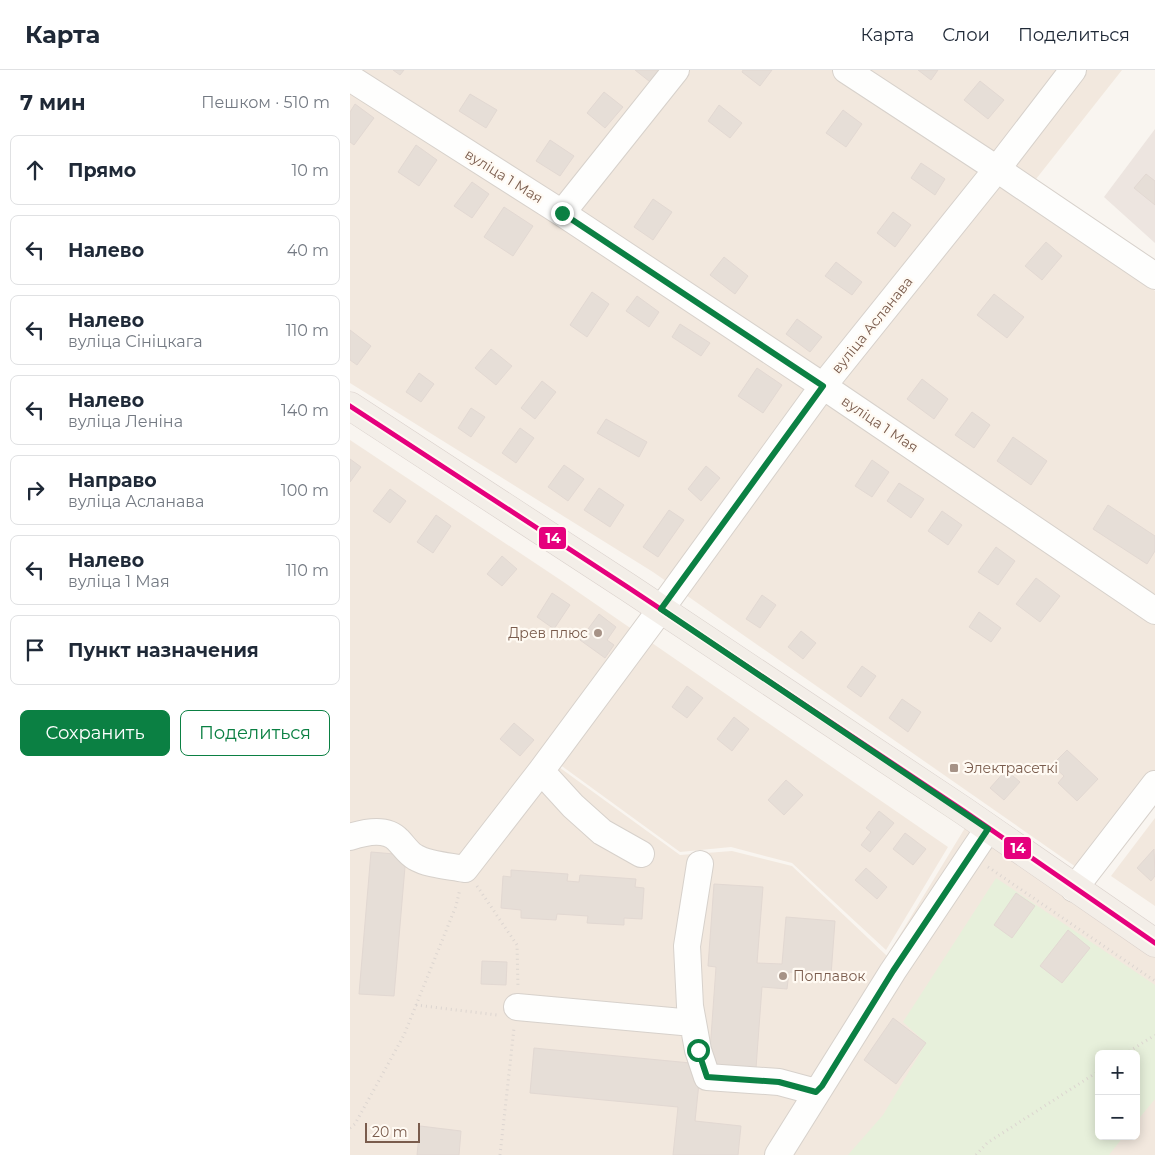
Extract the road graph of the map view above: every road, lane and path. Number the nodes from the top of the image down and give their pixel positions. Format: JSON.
{"nodes":[{"id":1,"x":676,"y":70,"type":"edge"},
{"id":2,"x":846,"y":70,"type":"edge"},
{"id":3,"x":1073,"y":70,"type":"edge"},
{"id":4,"x":350,"y":78,"type":"edge"},
{"id":5,"x":997,"y":169,"type":"junction"},
{"id":6,"x":562,"y":213,"type":"junction"},
{"id":7,"x":1155,"y":276,"type":"edge"},
{"id":8,"x":823,"y":386,"type":"junction"},
{"id":9,"x":350,"y":406,"type":"edge"},
{"id":10,"x":661,"y":609,"type":"junction"},
{"id":11,"x":1155,"y":611,"type":"edge"},
{"id":12,"x":541,"y":770,"type":"junction"},
{"id":13,"x":1155,"y":784,"type":"edge"},
{"id":14,"x":988,"y":829,"type":"junction"},
{"id":15,"x":350,"y":837,"type":"edge"},
{"id":16,"x":641,"y":854,"type":"dead end"},
{"id":17,"x":971,"y":855,"type":"junction"},
{"id":18,"x":700,"y":864,"type":"dead end"},
{"id":19,"x":465,"y":869,"type":"junction"},
{"id":20,"x":1074,"y":889,"type":"junction"},
{"id":21,"x":1155,"y":943,"type":"edge"},
{"id":22,"x":1155,"y":981,"type":"edge"},
{"id":23,"x":416,"y":1005,"type":"junction"},
{"id":24,"x":507,"y":1011,"type":"joint"},
{"id":25,"x":693,"y":1023,"type":"junction"},
{"id":26,"x":1155,"y":1035,"type":"edge"},
{"id":27,"x":1131,"y":1050,"type":"edge"},
{"id":28,"x":1095,"y":1074,"type":"edge"},
{"id":29,"x":816,"y":1092,"type":"junction"},
{"id":30,"x":350,"y":1128,"type":"edge"},
{"id":31,"x":778,"y":1155,"type":"edge"},
{"id":32,"x":976,"y":1155,"type":"edge"}],
"edges":[{"from":1,"to":6,"type":"street"},
{"from":2,"to":5,"type":"street"},
{"from":3,"to":5,"type":"street","name":"вуліца Асланава"},
{"from":4,"to":6,"type":"street","name":"вуліца 1 Мая"},
{"from":5,"to":7,"type":"street"},
{"from":5,"to":8,"type":"street","name":"вуліца Асланава"},
{"from":6,"to":8,"type":"street","name":"вуліца 1 Мая"},
{"from":8,"to":10,"type":"street","name":"вуліца Асланава"},
{"from":8,"to":11,"type":"street","name":"вуліца 1 Мая"},
{"from":9,"to":10,"type":"main road"},
{"from":10,"to":12,"type":"street","name":"вуліца Асланава"},
{"from":10,"to":14,"type":"main road"},
{"from":12,"to":16,"type":"street"},
{"from":12,"to":19,"type":"street","name":"вуліца Асланава"},
{"from":13,"to":20,"type":"street"},
{"from":14,"to":17,"type":"street"},
{"from":14,"to":20,"type":"main road"},
{"from":15,"to":19,"type":"street"},
{"from":17,"to":22,"type":"path"},
{"from":17,"to":29,"type":"street"},
{"from":18,"to":25,"type":"street"},
{"from":19,"to":23,"type":"path"},
{"from":20,"to":21,"type":"main road"},
{"from":23,"to":24,"type":"path"},
{"from":23,"to":30,"type":"path"},
{"from":24,"to":25,"type":"street"},
{"from":25,"to":29,"type":"street"},
{"from":26,"to":27,"type":"path"},
{"from":28,"to":32,"type":"path"},
{"from":29,"to":31,"type":"street"}]}
